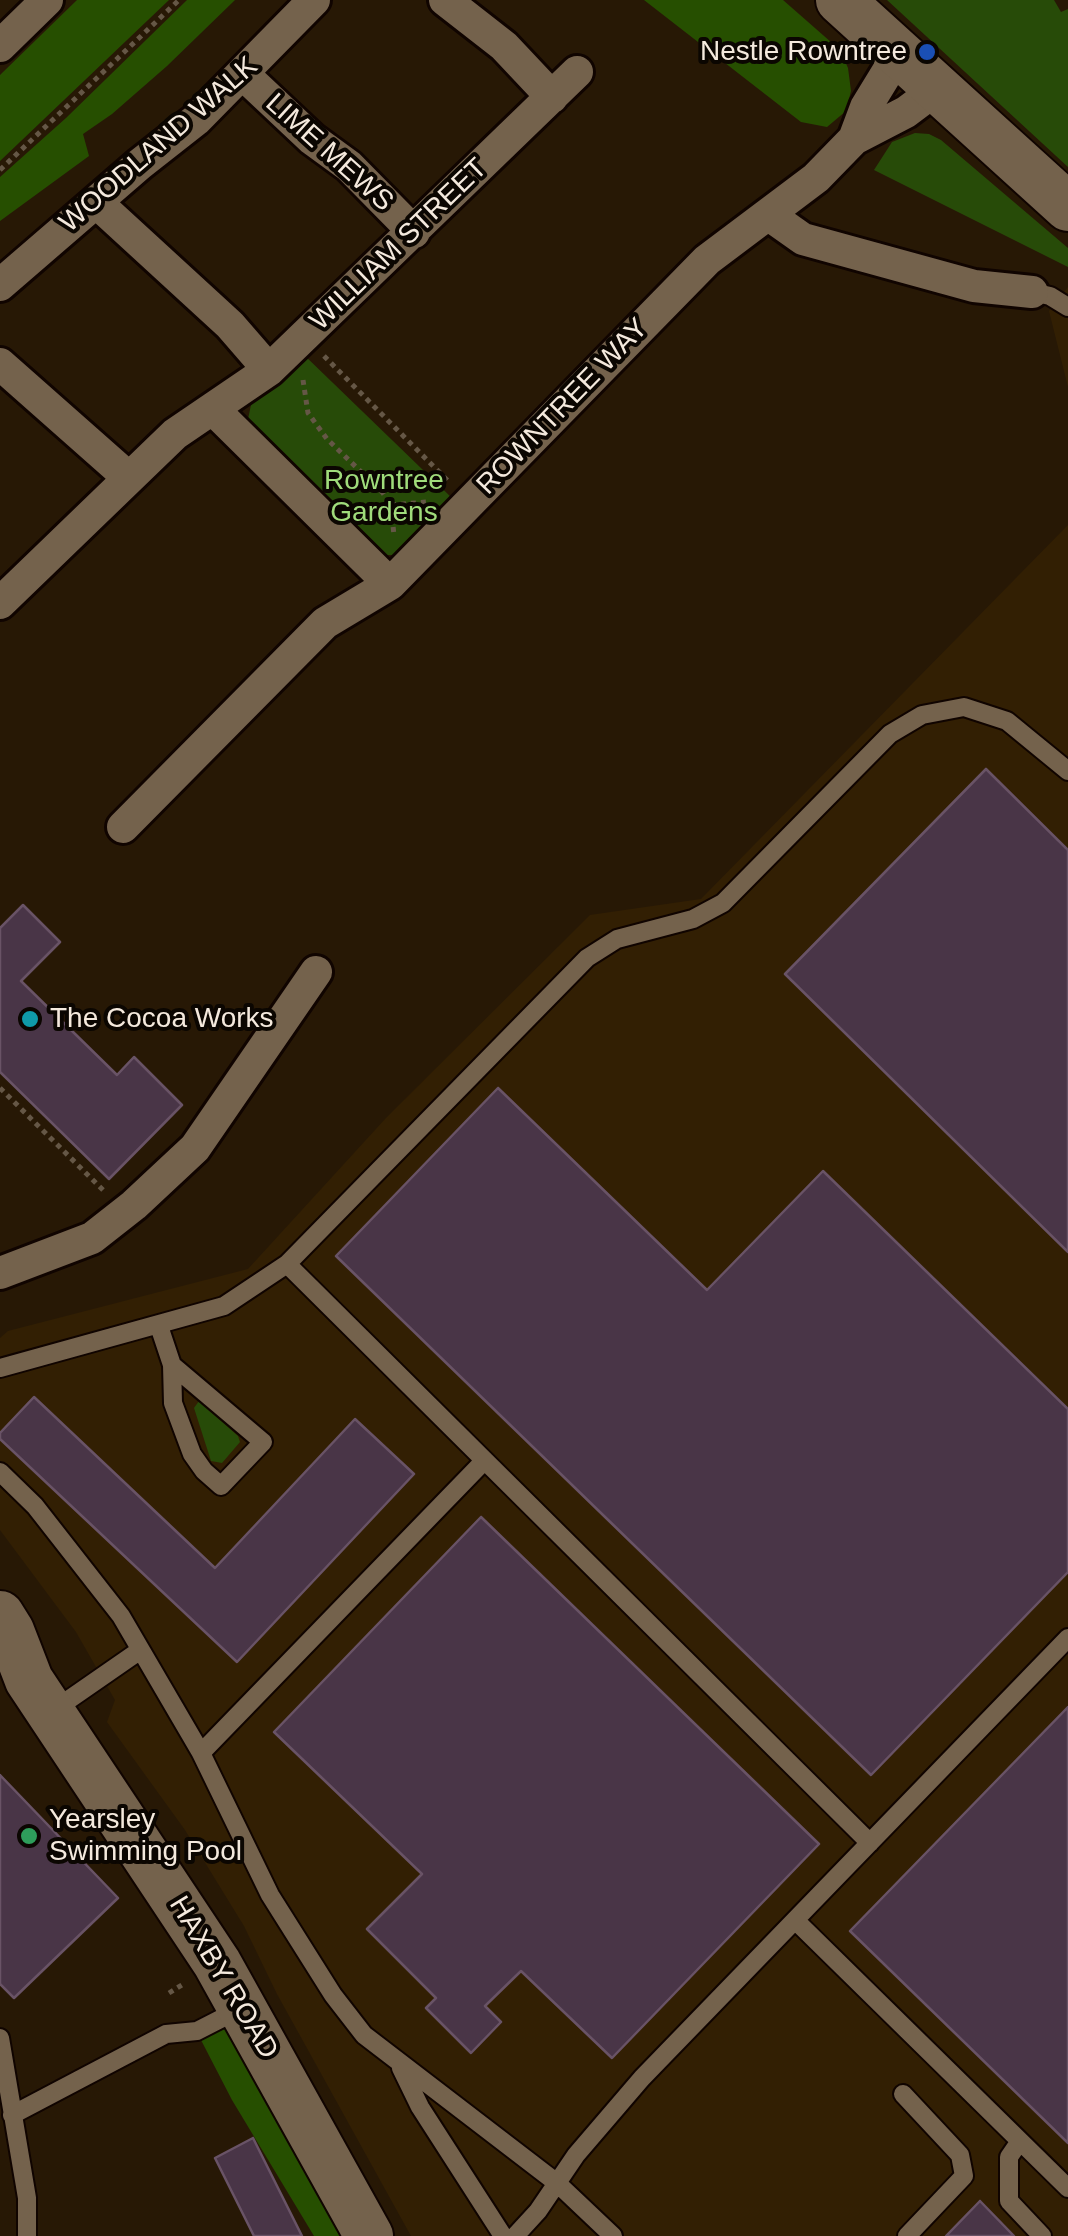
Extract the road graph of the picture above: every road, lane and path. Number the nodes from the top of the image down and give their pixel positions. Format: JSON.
{"nodes":[{"id":1,"x":48,"y":0,"type":"edge"},
{"id":2,"x":179,"y":0,"type":"edge"},
{"id":3,"x":314,"y":0,"type":"edge"},
{"id":4,"x":445,"y":0,"type":"edge"},
{"id":5,"x":840,"y":0,"type":"edge"},
{"id":6,"x":0,"y":46,"type":"edge"},
{"id":7,"x":900,"y":53,"type":"junction"},
{"id":8,"x":577,"y":72,"type":"dead end"},
{"id":9,"x":244,"y":74,"type":"junction"},
{"id":10,"x":938,"y":88,"type":"junction"},
{"id":11,"x":552,"y":97,"type":"junction"},
{"id":12,"x":854,"y":138,"type":"junction"},
{"id":13,"x":0,"y":170,"type":"edge"},
{"id":14,"x":96,"y":202,"type":"junction"},
{"id":15,"x":1068,"y":207,"type":"edge"},
{"id":16,"x":769,"y":215,"type":"junction"},
{"id":17,"x":414,"y":232,"type":"junction"},
{"id":18,"x":0,"y":285,"type":"edge"},
{"id":19,"x":1032,"y":292,"type":"joint"},
{"id":20,"x":1068,"y":307,"type":"edge"},
{"id":21,"x":304,"y":337,"type":"junction"},
{"id":22,"x":0,"y":364,"type":"edge"},
{"id":23,"x":269,"y":370,"type":"junction"},
{"id":24,"x":214,"y":410,"type":"junction"},
{"id":25,"x":129,"y":478,"type":"junction"},
{"id":26,"x":451,"y":484,"type":"dead end"},
{"id":27,"x":390,"y":584,"type":"junction"},
{"id":28,"x":0,"y":603,"type":"edge"},
{"id":29,"x":1068,"y":772,"type":"edge"},
{"id":30,"x":122,"y":827,"type":"dead end"},
{"id":31,"x":316,"y":972,"type":"dead end"},
{"id":32,"x":0,"y":1088,"type":"edge"},
{"id":33,"x":126,"y":1212,"type":"junction"},
{"id":34,"x":288,"y":1264,"type":"junction"},
{"id":35,"x":0,"y":1273,"type":"edge"},
{"id":36,"x":159,"y":1326,"type":"junction"},
{"id":37,"x":172,"y":1365,"type":"junction"},
{"id":38,"x":0,"y":1368,"type":"edge"},
{"id":39,"x":484,"y":1461,"type":"junction"},
{"id":40,"x":0,"y":1472,"type":"edge"},
{"id":41,"x":0,"y":1615,"type":"edge"},
{"id":42,"x":1068,"y":1638,"type":"edge"},
{"id":43,"x":140,"y":1651,"type":"junction"},
{"id":44,"x":27,"y":1685,"type":"edge"},
{"id":45,"x":201,"y":1754,"type":"junction"},
{"id":46,"x":870,"y":1843,"type":"junction"},
{"id":47,"x":795,"y":1920,"type":"junction"},
{"id":48,"x":243,"y":2008,"type":"junction"},
{"id":49,"x":0,"y":2038,"type":"edge"},
{"id":50,"x":398,"y":2064,"type":"junction"},
{"id":51,"x":902,"y":2094,"type":"dead end"},
{"id":52,"x":12,"y":2115,"type":"junction"},
{"id":53,"x":1020,"y":2141,"type":"junction"},
{"id":54,"x":557,"y":2183,"type":"junction"},
{"id":55,"x":1068,"y":2188,"type":"edge"},
{"id":56,"x":27,"y":2236,"type":"edge"},
{"id":57,"x":369,"y":2236,"type":"edge"},
{"id":58,"x":503,"y":2236,"type":"edge"},
{"id":59,"x":514,"y":2236,"type":"edge"},
{"id":60,"x":613,"y":2236,"type":"edge"},
{"id":61,"x":907,"y":2236,"type":"edge"},
{"id":62,"x":1042,"y":2236,"type":"edge"}],
"edges":[{"from":1,"to":6,"type":"street"},
{"from":2,"to":13,"type":"path"},
{"from":3,"to":9,"type":"street","name":"WOODLAND WALK"},
{"from":4,"to":11,"type":"street"},
{"from":5,"to":7,"type":"street"},
{"from":7,"to":10,"type":"street"},
{"from":7,"to":12,"type":"street","name":"ROWNTREE WAY"},
{"from":8,"to":11,"type":"street","name":"WILLIAM STREET"},
{"from":9,"to":14,"type":"street","name":"WOODLAND WALK"},
{"from":9,"to":17,"type":"street","name":"LIME MEWS"},
{"from":10,"to":12,"type":"street","name":"ROWNTREE WAY"},
{"from":10,"to":15,"type":"street"},
{"from":11,"to":17,"type":"street","name":"WILLIAM STREET"},
{"from":12,"to":16,"type":"street","name":"ROWNTREE WAY"},
{"from":14,"to":18,"type":"street","name":"WOODLAND WALK"},
{"from":14,"to":23,"type":"street"},
{"from":16,"to":19,"type":"street"},
{"from":16,"to":27,"type":"street","name":"ROWNTREE WAY"},
{"from":17,"to":21,"type":"street","name":"WILLIAM STREET"},
{"from":19,"to":20,"type":"lane"},
{"from":21,"to":23,"type":"street","name":"WILLIAM STREET"},
{"from":21,"to":26,"type":"path"},
{"from":21,"to":27,"type":"path"},
{"from":22,"to":25,"type":"street"},
{"from":23,"to":24,"type":"street","name":"WILLIAM STREET"},
{"from":24,"to":25,"type":"street","name":"WILLIAM STREET"},
{"from":24,"to":27,"type":"street"},
{"from":25,"to":28,"type":"street","name":"WILLIAM STREET"},
{"from":27,"to":30,"type":"street","name":"ROWNTREE WAY"},
{"from":29,"to":34,"type":"lane"},
{"from":31,"to":33,"type":"street"},
{"from":32,"to":33,"type":"path"},
{"from":33,"to":35,"type":"street"},
{"from":34,"to":36,"type":"lane"},
{"from":34,"to":39,"type":"lane"},
{"from":36,"to":37,"type":"lane"},
{"from":36,"to":38,"type":"lane"},
{"from":37,"to":37,"type":"lane"},
{"from":39,"to":45,"type":"lane"},
{"from":39,"to":46,"type":"lane"},
{"from":40,"to":43,"type":"lane"},
{"from":41,"to":44,"type":"street","name":"HAXBY ROAD"},
{"from":42,"to":46,"type":"lane"},
{"from":43,"to":44,"type":"lane"},
{"from":43,"to":45,"type":"lane"},
{"from":44,"to":48,"type":"street","name":"HAXBY ROAD"},
{"from":45,"to":50,"type":"lane"},
{"from":46,"to":47,"type":"lane"},
{"from":47,"to":53,"type":"lane"},
{"from":47,"to":54,"type":"lane"},
{"from":48,"to":52,"type":"lane"},
{"from":48,"to":57,"type":"street","name":"HAXBY ROAD"},
{"from":49,"to":52,"type":"lane"},
{"from":50,"to":54,"type":"lane"},
{"from":50,"to":58,"type":"lane"},
{"from":51,"to":61,"type":"lane"},
{"from":52,"to":56,"type":"lane"},
{"from":53,"to":55,"type":"lane"},
{"from":53,"to":62,"type":"lane"},
{"from":54,"to":59,"type":"lane"},
{"from":54,"to":60,"type":"lane"}]}
